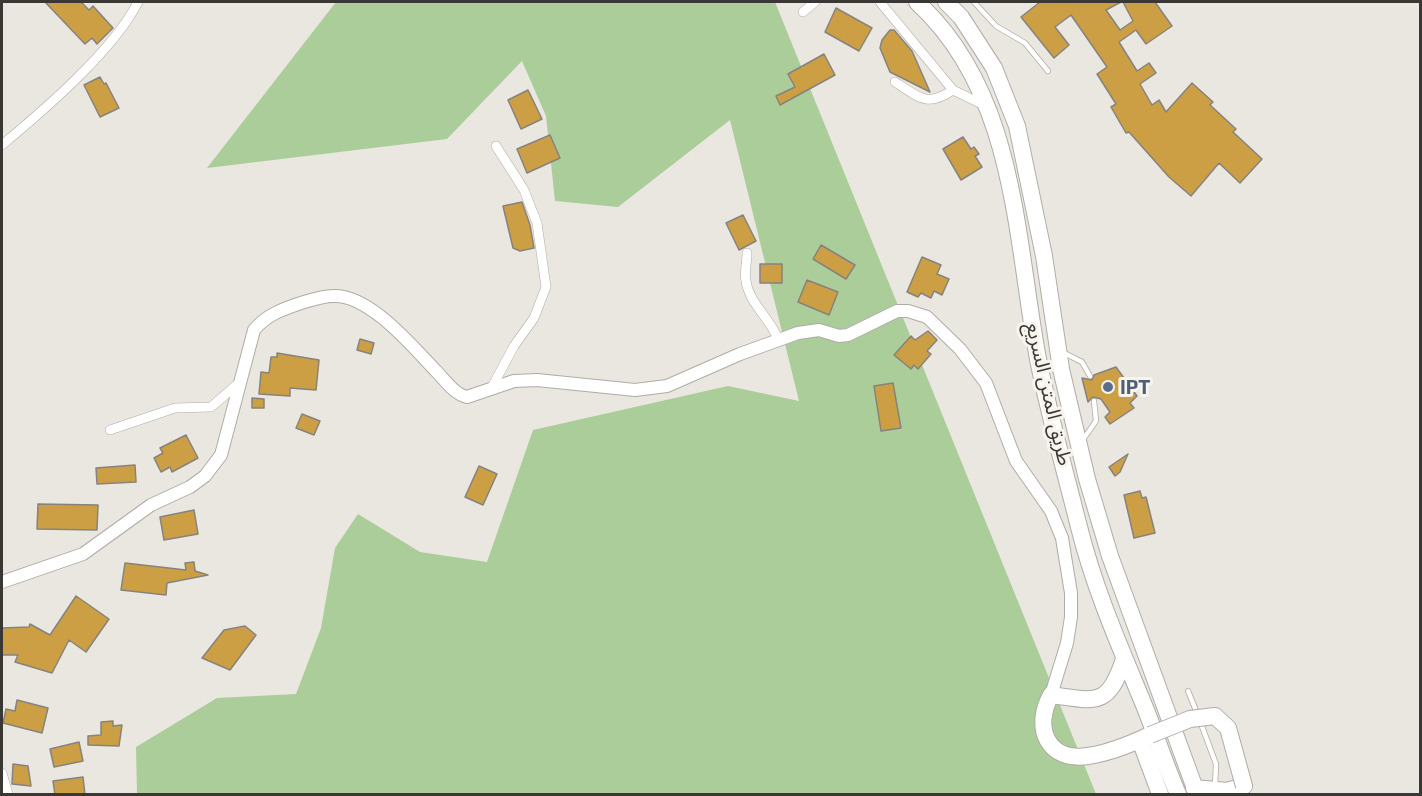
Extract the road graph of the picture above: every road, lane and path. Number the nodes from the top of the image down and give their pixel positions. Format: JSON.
{"nodes":[{"id":1,"x":138,"y":2,"type":"edge"},
{"id":2,"x":815,"y":2,"type":"edge"},
{"id":3,"x":880,"y":2,"type":"edge"},
{"id":4,"x":916,"y":2,"type":"edge"},
{"id":5,"x":946,"y":2,"type":"edge"},
{"id":6,"x":974,"y":2,"type":"edge"},
{"id":7,"x":803,"y":12,"type":"dead end"},
{"id":8,"x":1048,"y":71,"type":"dead end"},
{"id":9,"x":895,"y":82,"type":"dead end"},
{"id":10,"x":953,"y":90,"type":"junction"},
{"id":11,"x":988,"y":107,"type":"junction"},
{"id":12,"x":2,"y":145,"type":"edge"},
{"id":13,"x":496,"y":146,"type":"dead end"},
{"id":14,"x":747,"y":253,"type":"dead end"},
{"id":15,"x":777,"y":339,"type":"junction"},
{"id":16,"x":1058,"y":351,"type":"junction"},
{"id":17,"x":1090,"y":376,"type":"dead end"},
{"id":18,"x":239,"y":383,"type":"junction"},
{"id":19,"x":492,"y":387,"type":"junction"},
{"id":20,"x":1094,"y":401,"type":"dead end"},
{"id":21,"x":110,"y":430,"type":"dead end"},
{"id":22,"x":1079,"y":446,"type":"junction"},
{"id":23,"x":2,"y":582,"type":"edge"},
{"id":24,"x":1124,"y":659,"type":"junction"},
{"id":25,"x":1188,"y":691,"type":"dead end"},
{"id":26,"x":1051,"y":695,"type":"junction"},
{"id":27,"x":1145,"y":737,"type":"junction"},
{"id":28,"x":2,"y":773,"type":"edge"},
{"id":29,"x":1245,"y":790,"type":"edge"},
{"id":30,"x":1195,"y":791,"type":"edge"},
{"id":31,"x":1222,"y":792,"type":"edge"},
{"id":32,"x":8,"y":795,"type":"edge"},
{"id":33,"x":1160,"y":795,"type":"edge"},
{"id":34,"x":1178,"y":795,"type":"edge"}],
"edges":[{"from":1,"to":12,"type":"street"},
{"from":2,"to":7,"type":"street"},
{"from":3,"to":10,"type":"street"},
{"from":4,"to":11,"type":"highway","name":"طريق المتن السريع"},
{"from":5,"to":16,"type":"highway","name":"طريق المتن السريع"},
{"from":6,"to":8,"type":"lane"},
{"from":9,"to":10,"type":"street"},
{"from":10,"to":11,"type":"street"},
{"from":11,"to":24,"type":"highway","name":"طريق المتن السريع"},
{"from":13,"to":19,"type":"street"},
{"from":14,"to":15,"type":"street"},
{"from":15,"to":19,"type":"street"},
{"from":15,"to":26,"type":"street"},
{"from":16,"to":17,"type":"lane"},
{"from":16,"to":22,"type":"highway","name":"طريق المتن السريع"},
{"from":18,"to":19,"type":"street"},
{"from":18,"to":21,"type":"street"},
{"from":18,"to":23,"type":"street"},
{"from":20,"to":22,"type":"lane"},
{"from":22,"to":30,"type":"highway","name":"طريق المتن السريع"},
{"from":24,"to":26,"type":"highway"},
{"from":24,"to":34,"type":"highway","name":"طريق المتن السريع"},
{"from":25,"to":31,"type":"lane"},
{"from":26,"to":27,"type":"highway"},
{"from":27,"to":29,"type":"highway","bridge":true},
{"from":27,"to":33,"type":"highway"},
{"from":28,"to":32,"type":"street"},
{"from":29,"to":31,"type":"highway"},
{"from":30,"to":31,"type":"highway"}]}
